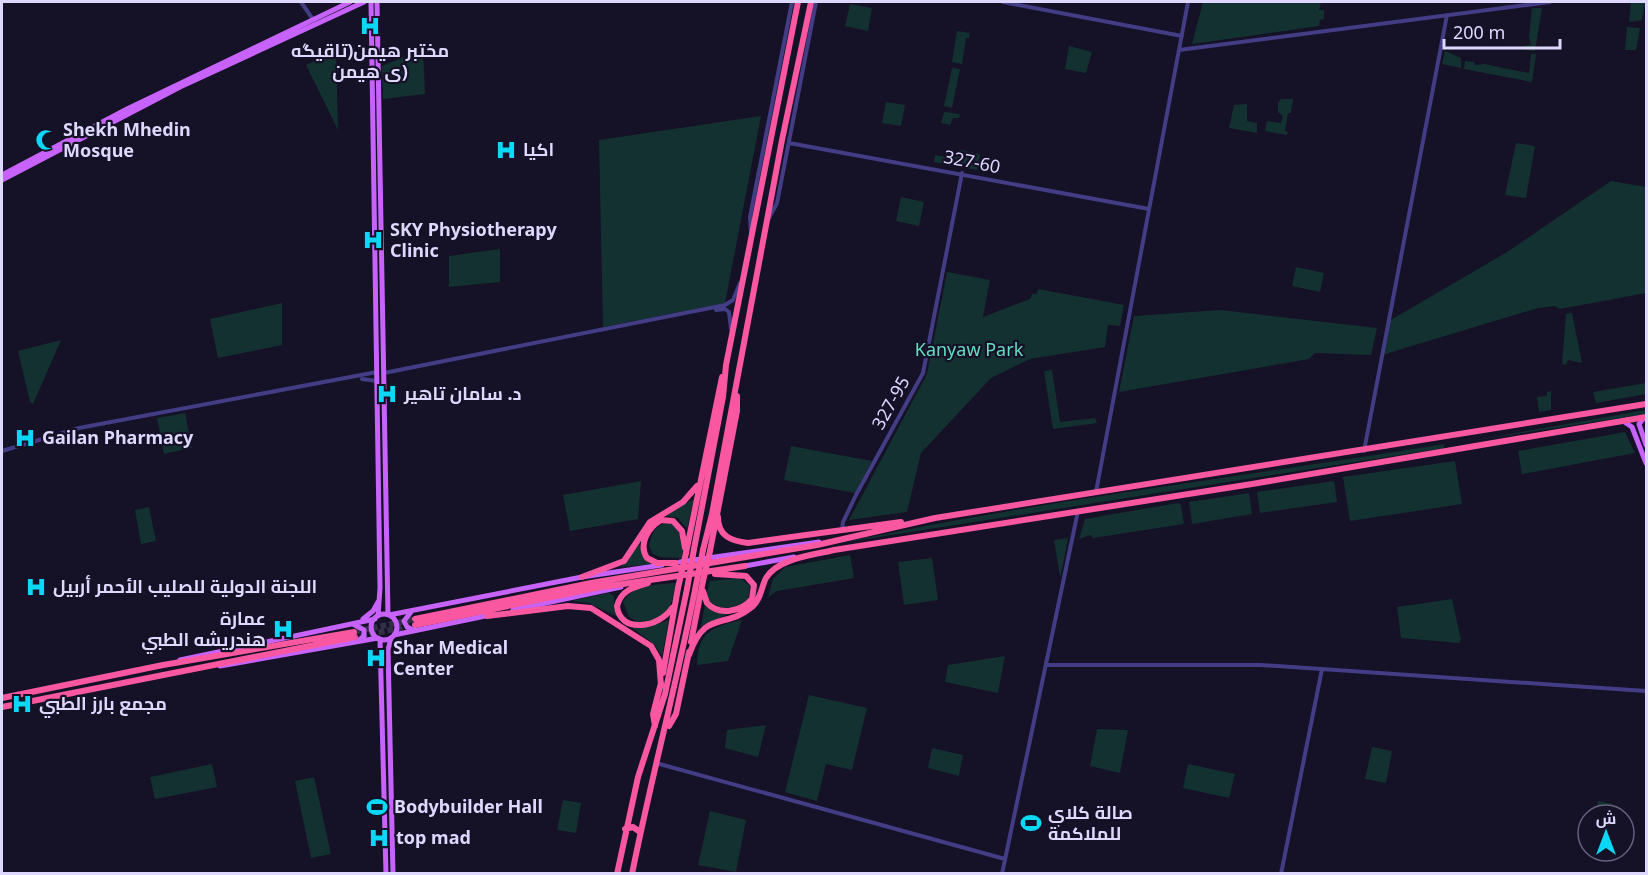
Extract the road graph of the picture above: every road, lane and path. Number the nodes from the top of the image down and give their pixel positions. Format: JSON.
{"nodes":[{"id":1,"x":301,"y":2,"type":"edge"},
{"id":2,"x":350,"y":2,"type":"edge"},
{"id":3,"x":364,"y":2,"type":"edge"},
{"id":4,"x":371,"y":2,"type":"edge"},
{"id":5,"x":377,"y":2,"type":"edge"},
{"id":6,"x":792,"y":2,"type":"edge"},
{"id":7,"x":798,"y":2,"type":"edge"},
{"id":8,"x":812,"y":2,"type":"edge"},
{"id":9,"x":1003,"y":2,"type":"edge"},
{"id":10,"x":1188,"y":2,"type":"edge"},
{"id":11,"x":1550,"y":2,"type":"edge"},
{"id":12,"x":1447,"y":15,"type":"junction"},
{"id":13,"x":312,"y":18,"type":"junction"},
{"id":14,"x":1182,"y":36,"type":"junction"},
{"id":15,"x":1179,"y":50,"type":"junction"},
{"id":16,"x":782,"y":67,"type":"junction"},
{"id":17,"x":801,"y":68,"type":"junction"},
{"id":18,"x":773,"y":120,"type":"junction"},
{"id":19,"x":782,"y":140,"type":"junction"},
{"id":20,"x":789,"y":142,"type":"junction"},
{"id":21,"x":765,"y":162,"type":"junction"},
{"id":22,"x":962,"y":173,"type":"junction"},
{"id":23,"x":2,"y":175,"type":"edge"},
{"id":24,"x":2,"y":180,"type":"edge"},
{"id":25,"x":773,"y":187,"type":"junction"},
{"id":26,"x":1149,"y":209,"type":"junction"},
{"id":27,"x":766,"y":221,"type":"junction"},
{"id":28,"x":751,"y":237,"type":"junction"},
{"id":29,"x":378,"y":252,"type":"junction"},
{"id":30,"x":745,"y":271,"type":"junction"},
{"id":31,"x":701,"y":311,"type":"junction"},
{"id":32,"x":731,"y":340,"type":"junction"},
{"id":33,"x":726,"y":365,"type":"junction"},
{"id":34,"x":382,"y":370,"type":"junction"},
{"id":35,"x":380,"y":379,"type":"junction"},
{"id":36,"x":316,"y":382,"type":"junction"},
{"id":37,"x":736,"y":385,"type":"junction"},
{"id":38,"x":1647,"y":404,"type":"edge"},
{"id":39,"x":1647,"y":417,"type":"edge"},
{"id":40,"x":1619,"y":422,"type":"junction"},
{"id":41,"x":1455,"y":436,"type":"junction"},
{"id":42,"x":1644,"y":446,"type":"edge"},
{"id":43,"x":1458,"y":448,"type":"junction"},
{"id":44,"x":2,"y":451,"type":"edge"},
{"id":45,"x":1364,"y":451,"type":"junction"},
{"id":46,"x":1647,"y":463,"type":"edge"},
{"id":47,"x":700,"y":480,"type":"junction"},
{"id":48,"x":1096,"y":493,"type":"junction"},
{"id":49,"x":1078,"y":511,"type":"junction"},
{"id":50,"x":718,"y":517,"type":"junction"},
{"id":51,"x":935,"y":518,"type":"junction"},
{"id":52,"x":842,"y":531,"type":"junction"},
{"id":53,"x":834,"y":550,"type":"junction"},
{"id":54,"x":706,"y":551,"type":"junction"},
{"id":55,"x":686,"y":553,"type":"junction"},
{"id":56,"x":745,"y":566,"type":"joint"},
{"id":57,"x":674,"y":570,"type":"junction"},
{"id":58,"x":709,"y":573,"type":"junction"},
{"id":59,"x":582,"y":577,"type":"junction"},
{"id":60,"x":665,"y":578,"type":"junction"},
{"id":61,"x":652,"y":579,"type":"junction"},
{"id":62,"x":703,"y":581,"type":"junction"},
{"id":63,"x":380,"y":588,"type":"junction"},
{"id":64,"x":676,"y":600,"type":"junction"},
{"id":65,"x":387,"y":607,"type":"junction"},
{"id":66,"x":418,"y":609,"type":"junction"},
{"id":67,"x":388,"y":615,"type":"junction"},
{"id":68,"x":487,"y":616,"type":"junction"},
{"id":69,"x":376,"y":617,"type":"junction"},
{"id":70,"x":360,"y":621,"type":"junction"},
{"id":71,"x":346,"y":624,"type":"junction"},
{"id":72,"x":416,"y":625,"type":"junction"},
{"id":73,"x":404,"y":633,"type":"junction"},
{"id":74,"x":393,"y":636,"type":"junction"},
{"id":75,"x":353,"y":637,"type":"junction"},
{"id":76,"x":379,"y":639,"type":"junction"},
{"id":77,"x":689,"y":655,"type":"junction"},
{"id":78,"x":382,"y":660,"type":"junction"},
{"id":79,"x":163,"y":665,"type":"junction"},
{"id":80,"x":1046,"y":665,"type":"junction"},
{"id":81,"x":389,"y":668,"type":"junction"},
{"id":82,"x":1322,"y":669,"type":"junction"},
{"id":83,"x":661,"y":686,"type":"junction"},
{"id":84,"x":1647,"y":691,"type":"edge"},
{"id":85,"x":2,"y":698,"type":"edge"},
{"id":86,"x":2,"y":707,"type":"edge"},
{"id":87,"x":655,"y":726,"type":"junction"},
{"id":88,"x":665,"y":730,"type":"junction"},
{"id":89,"x":655,"y":763,"type":"junction"},
{"id":90,"x":387,"y":777,"type":"junction"},
{"id":91,"x":625,"y":829,"type":"junction"},
{"id":92,"x":640,"y":832,"type":"junction"},
{"id":93,"x":1005,"y":859,"type":"junction"},
{"id":94,"x":386,"y":873,"type":"edge"},
{"id":95,"x":393,"y":873,"type":"edge"},
{"id":96,"x":617,"y":873,"type":"edge"},
{"id":97,"x":632,"y":873,"type":"edge"},
{"id":98,"x":1002,"y":873,"type":"edge"},
{"id":99,"x":1281,"y":873,"type":"edge"}],
"edges":[{"from":1,"to":13,"type":"street"},
{"from":2,"to":13,"type":"main road"},
{"from":3,"to":24,"type":"main road"},
{"from":4,"to":29,"type":"main road"},
{"from":5,"to":29,"type":"main road"},
{"from":6,"to":16,"type":"street"},
{"from":7,"to":16,"type":"highway"},
{"from":8,"to":17,"type":"highway"},
{"from":9,"to":14,"type":"street"},
{"from":10,"to":14,"type":"street"},
{"from":11,"to":12,"type":"street"},
{"from":12,"to":15,"type":"street"},
{"from":12,"to":45,"type":"street"},
{"from":13,"to":23,"type":"main road"},
{"from":14,"to":15,"type":"street"},
{"from":15,"to":26,"type":"street"},
{"from":16,"to":18,"type":"highway"},
{"from":16,"to":28,"type":"street"},
{"from":17,"to":19,"type":"highway"},
{"from":17,"to":20,"type":"street"},
{"from":18,"to":19,"type":"highway"},
{"from":18,"to":21,"type":"highway"},
{"from":19,"to":25,"type":"highway"},
{"from":20,"to":22,"type":"street","name":"327-60"},
{"from":20,"to":27,"type":"street"},
{"from":21,"to":25,"type":"highway"},
{"from":21,"to":28,"type":"highway"},
{"from":22,"to":26,"type":"street","name":"327-60"},
{"from":22,"to":52,"type":"street","name":"327-95"},
{"from":25,"to":27,"type":"highway"},
{"from":26,"to":48,"type":"street"},
{"from":27,"to":37,"type":"highway"},
{"from":28,"to":30,"type":"highway"},
{"from":29,"to":34,"type":"main road"},
{"from":30,"to":31,"type":"street"},
{"from":30,"to":32,"type":"highway"},
{"from":31,"to":32,"type":"street"},
{"from":31,"to":34,"type":"street"},
{"from":32,"to":33,"type":"highway"},
{"from":33,"to":47,"type":"highway"},
{"from":33,"to":87,"type":"highway","bridge":true},
{"from":34,"to":35,"type":"main road"},
{"from":34,"to":36,"type":"street"},
{"from":35,"to":36,"type":"street"},
{"from":35,"to":63,"type":"main road"},
{"from":35,"to":65,"type":"main road"},
{"from":36,"to":44,"type":"street"},
{"from":37,"to":50,"type":"highway"},
{"from":37,"to":54,"type":"highway"},
{"from":38,"to":41,"type":"highway"},
{"from":39,"to":40,"type":"highway"},
{"from":39,"to":42,"type":"main road"},
{"from":40,"to":42,"type":"main road"},
{"from":40,"to":43,"type":"highway"},
{"from":41,"to":43,"type":"highway"},
{"from":41,"to":45,"type":"highway"},
{"from":42,"to":46,"type":"main road"},
{"from":43,"to":49,"type":"highway"},
{"from":45,"to":48,"type":"highway"},
{"from":47,"to":55,"type":"highway"},
{"from":47,"to":59,"type":"highway"},
{"from":48,"to":51,"type":"highway"},
{"from":49,"to":53,"type":"highway"},
{"from":49,"to":80,"type":"street"},
{"from":50,"to":52,"type":"highway"},
{"from":50,"to":54,"type":"highway"},
{"from":51,"to":52,"type":"highway"},
{"from":51,"to":57,"type":"highway"},
{"from":53,"to":56,"type":"main road"},
{"from":53,"to":77,"type":"highway"},
{"from":54,"to":62,"type":"highway","bridge":true},
{"from":54,"to":88,"type":"highway","bridge":true},
{"from":55,"to":57,"type":"highway"},
{"from":55,"to":64,"type":"highway","bridge":true},
{"from":56,"to":58,"type":"highway"},
{"from":57,"to":58,"type":"highway"},
{"from":57,"to":59,"type":"main road"},
{"from":57,"to":60,"type":"highway"},
{"from":57,"to":72,"type":"highway"},
{"from":58,"to":62,"type":"highway"},
{"from":59,"to":66,"type":"main road"},
{"from":60,"to":61,"type":"highway"},
{"from":60,"to":64,"type":"highway"},
{"from":61,"to":68,"type":"main road"},
{"from":61,"to":72,"type":"highway"},
{"from":62,"to":77,"type":"highway"},
{"from":63,"to":69,"type":"main road"},
{"from":63,"to":70,"type":"main road"},
{"from":64,"to":83,"type":"highway"},
{"from":65,"to":66,"type":"main road"},
{"from":65,"to":67,"type":"main road"},
{"from":66,"to":67,"type":"main road"},
{"from":66,"to":72,"type":"main road"},
{"from":67,"to":69,"type":"main road"},
{"from":67,"to":74,"type":"main road"},
{"from":68,"to":72,"type":"main road"},
{"from":68,"to":83,"type":"highway"},
{"from":69,"to":70,"type":"main road"},
{"from":69,"to":76,"type":"main road"},
{"from":70,"to":71,"type":"main road"},
{"from":71,"to":75,"type":"main road"},
{"from":71,"to":79,"type":"main road"},
{"from":72,"to":73,"type":"main road"},
{"from":73,"to":74,"type":"main road"},
{"from":73,"to":81,"type":"main road"},
{"from":74,"to":76,"type":"main road"},
{"from":74,"to":81,"type":"main road"},
{"from":75,"to":76,"type":"main road"},
{"from":75,"to":78,"type":"main road"},
{"from":75,"to":79,"type":"highway"},
{"from":75,"to":86,"type":"highway"},
{"from":76,"to":78,"type":"main road"},
{"from":77,"to":88,"type":"highway"},
{"from":78,"to":90,"type":"main road"},
{"from":79,"to":85,"type":"highway"},
{"from":80,"to":82,"type":"street"},
{"from":80,"to":93,"type":"street"},
{"from":81,"to":90,"type":"main road"},
{"from":82,"to":84,"type":"street"},
{"from":82,"to":99,"type":"street"},
{"from":83,"to":87,"type":"highway"},
{"from":87,"to":91,"type":"highway"},
{"from":88,"to":89,"type":"highway"},
{"from":89,"to":92,"type":"highway"},
{"from":89,"to":93,"type":"street"},
{"from":90,"to":94,"type":"main road"},
{"from":90,"to":95,"type":"main road"},
{"from":91,"to":92,"type":"highway"},
{"from":91,"to":96,"type":"highway"},
{"from":92,"to":97,"type":"highway"},
{"from":93,"to":98,"type":"street"}]}
